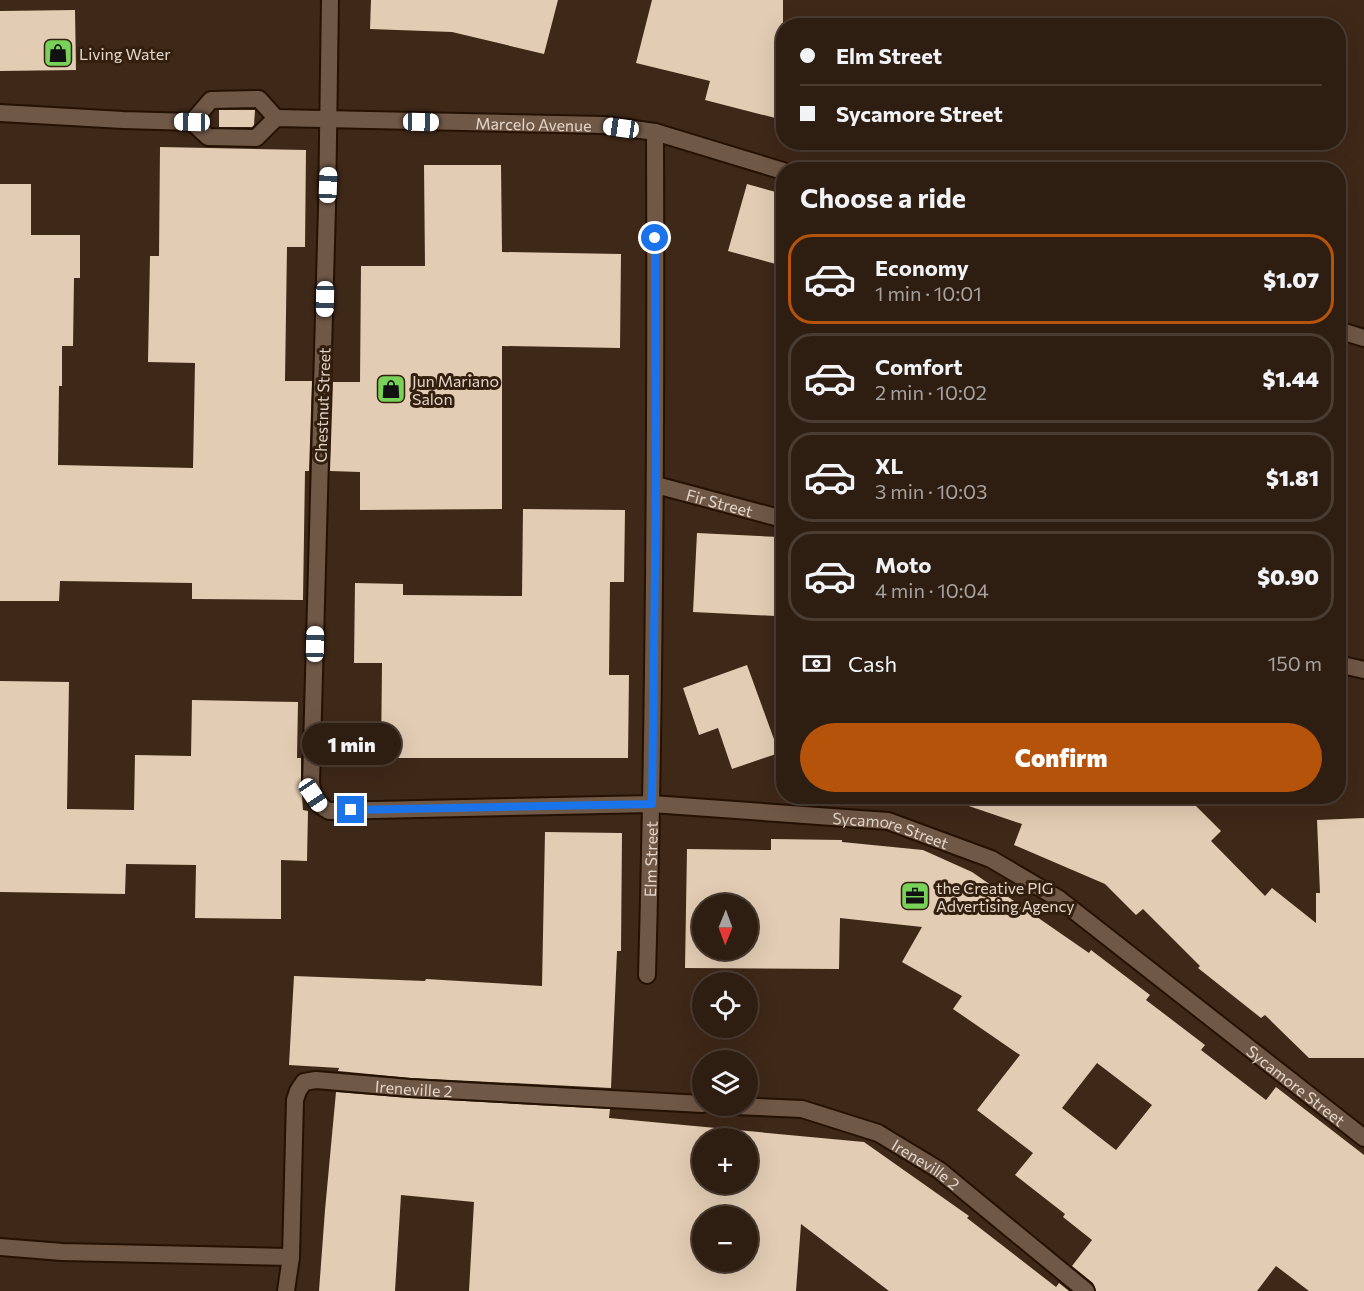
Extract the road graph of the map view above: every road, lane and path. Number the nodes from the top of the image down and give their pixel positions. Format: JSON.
{"nodes":[{"id":1,"x":330,"y":0,"type":"edge"},
{"id":2,"x":0,"y":112,"type":"edge"},
{"id":3,"x":276,"y":118,"type":"junction"},
{"id":4,"x":329,"y":119,"type":"junction"},
{"id":5,"x":192,"y":122,"type":"junction"},
{"id":6,"x":655,"y":132,"type":"junction"},
{"id":7,"x":776,"y":169,"type":"edge"},
{"id":8,"x":1346,"y":332,"type":"edge"},
{"id":9,"x":1364,"y":338,"type":"edge"},
{"id":10,"x":656,"y":485,"type":"junction"},
{"id":11,"x":776,"y":517,"type":"edge"},
{"id":12,"x":1346,"y":666,"type":"edge"},
{"id":13,"x":1364,"y":670,"type":"edge"},
{"id":14,"x":652,"y":804,"type":"junction"},
{"id":15,"x":320,"y":807,"type":"joint"},
{"id":16,"x":647,"y":975,"type":"dead end"},
{"id":17,"x":692,"y":1103,"type":"edge"},
{"id":18,"x":758,"y":1107,"type":"edge"},
{"id":19,"x":1363,"y":1136,"type":"edge"},
{"id":20,"x":0,"y":1247,"type":"edge"},
{"id":21,"x":291,"y":1257,"type":"junction"},
{"id":22,"x":286,"y":1291,"type":"edge"},
{"id":23,"x":1086,"y":1291,"type":"edge"}],
"edges":[{"from":1,"to":4,"type":"street","name":"Chestnut Street"},
{"from":2,"to":5,"type":"street"},
{"from":3,"to":4,"type":"street","name":"Marcelo Avenue"},
{"from":3,"to":5,"type":"street"},
{"from":3,"to":5,"type":"street"},
{"from":4,"to":6,"type":"street","name":"Marcelo Avenue"},
{"from":4,"to":15,"type":"street","name":"Chestnut Street"},
{"from":6,"to":7,"type":"street","name":"Marcelo Avenue"},
{"from":6,"to":10,"type":"street","name":"Elm Street"},
{"from":8,"to":9,"type":"street"},
{"from":10,"to":11,"type":"street","name":"Fir Street"},
{"from":10,"to":14,"type":"street","name":"Elm Street"},
{"from":12,"to":13,"type":"street"},
{"from":14,"to":15,"type":"street","name":"Sycamore Street"},
{"from":14,"to":16,"type":"street","name":"Elm Street"},
{"from":14,"to":19,"type":"street","name":"Sycamore Street"},
{"from":17,"to":21,"type":"street","name":"Ireneville 2"},
{"from":18,"to":23,"type":"street","name":"Ireneville 2"},
{"from":20,"to":21,"type":"street"},
{"from":21,"to":22,"type":"street","name":"Ireneville 2"}]}
